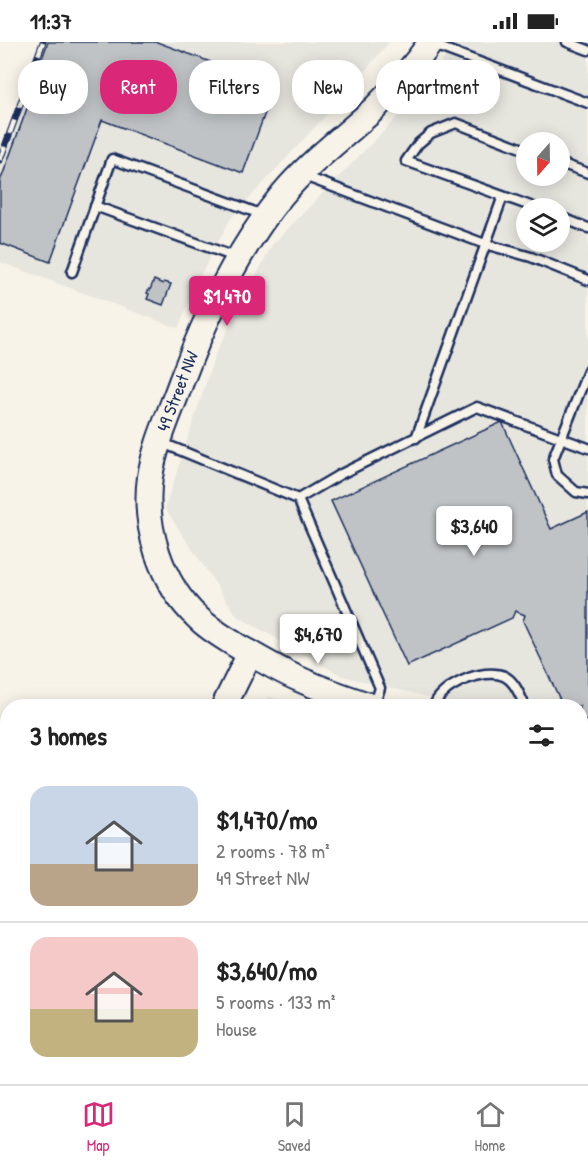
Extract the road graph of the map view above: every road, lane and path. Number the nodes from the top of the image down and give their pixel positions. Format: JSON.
{"nodes":[{"id":1,"x":430,"y":42,"type":"edge"},
{"id":2,"x":567,"y":42,"type":"edge"},
{"id":3,"x":588,"y":50,"type":"edge"},
{"id":4,"x":588,"y":103,"type":"edge"},
{"id":5,"x":516,"y":146,"type":"edge"},
{"id":6,"x":570,"y":167,"type":"edge"},
{"id":7,"x":588,"y":173,"type":"edge"},
{"id":8,"x":300,"y":175,"type":"junction"},
{"id":9,"x":503,"y":196,"type":"junction"},
{"id":10,"x":516,"y":201,"type":"edge"},
{"id":11,"x":95,"y":206,"type":"junction"},
{"id":12,"x":266,"y":216,"type":"junction"},
{"id":13,"x":570,"y":221,"type":"edge"},
{"id":14,"x":588,"y":228,"type":"edge"},
{"id":15,"x":485,"y":244,"type":"junction"},
{"id":16,"x":238,"y":259,"type":"junction"},
{"id":17,"x":72,"y":272,"type":"dead end"},
{"id":18,"x":588,"y":280,"type":"edge"},
{"id":19,"x":588,"y":371,"type":"edge"},
{"id":20,"x":416,"y":438,"type":"junction"},
{"id":21,"x":561,"y":438,"type":"junction"},
{"id":22,"x":159,"y":441,"type":"junction"},
{"id":23,"x":588,"y":448,"type":"edge"},
{"id":24,"x":588,"y":494,"type":"edge"},
{"id":25,"x":298,"y":499,"type":"junction"},
{"id":26,"x":250,"y":653,"type":"junction"},
{"id":27,"x":227,"y":699,"type":"edge"},
{"id":28,"x":353,"y":699,"type":"edge"},
{"id":29,"x":376,"y":699,"type":"edge"},
{"id":30,"x":438,"y":699,"type":"edge"},
{"id":31,"x":522,"y":699,"type":"edge"}],
"edges":[{"from":1,"to":4,"type":"lane"},
{"from":1,"to":8,"type":"street","name":"49 Street NW"},
{"from":2,"to":3,"type":"lane"},
{"from":5,"to":9,"type":"lane"},
{"from":6,"to":7,"type":"lane"},
{"from":8,"to":12,"type":"street","name":"49 Street NW"},
{"from":8,"to":15,"type":"lane"},
{"from":9,"to":10,"type":"lane"},
{"from":9,"to":15,"type":"lane"},
{"from":11,"to":12,"type":"lane"},
{"from":11,"to":16,"type":"lane"},
{"from":11,"to":17,"type":"lane"},
{"from":12,"to":16,"type":"street","name":"49 Street NW"},
{"from":13,"to":14,"type":"lane"},
{"from":15,"to":18,"type":"lane"},
{"from":15,"to":20,"type":"lane"},
{"from":16,"to":22,"type":"street","name":"49 Street NW"},
{"from":19,"to":21,"type":"lane"},
{"from":20,"to":21,"type":"lane"},
{"from":20,"to":25,"type":"lane"},
{"from":21,"to":23,"type":"lane"},
{"from":21,"to":24,"type":"lane"},
{"from":22,"to":25,"type":"lane"},
{"from":22,"to":26,"type":"street","name":"49 Street NW"},
{"from":25,"to":29,"type":"lane"},
{"from":26,"to":27,"type":"street"},
{"from":26,"to":28,"type":"street","name":"49 Street NW"},
{"from":30,"to":31,"type":"lane"}]}
